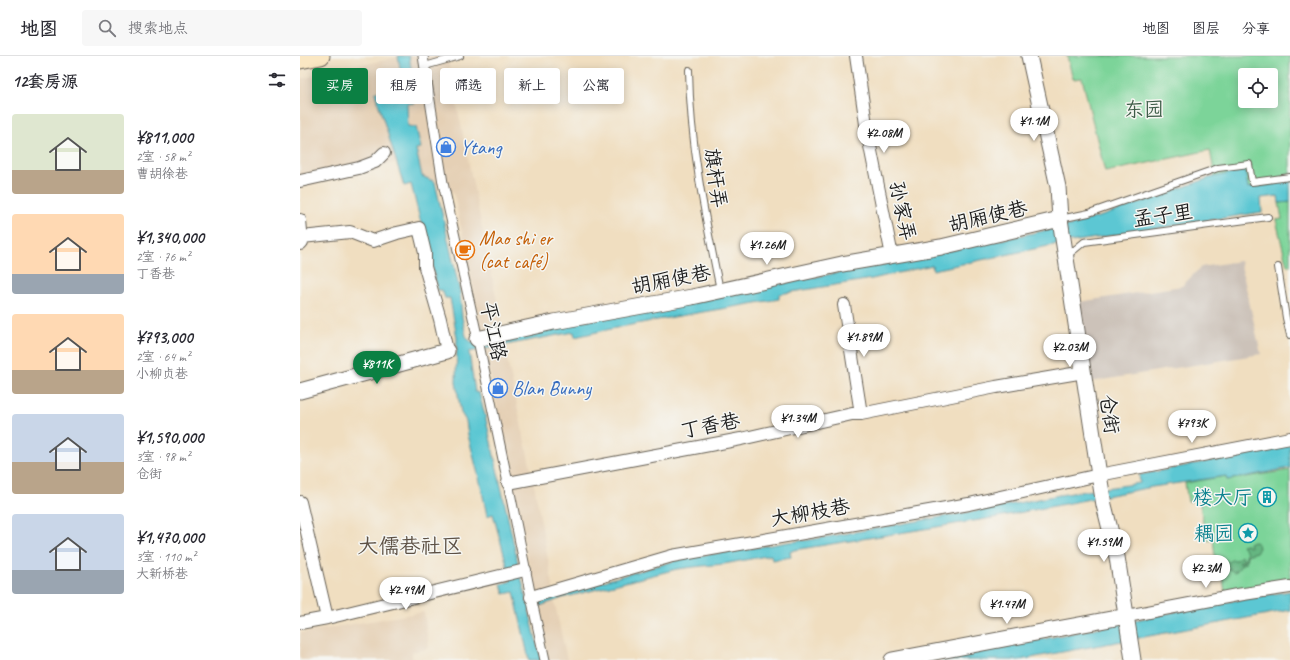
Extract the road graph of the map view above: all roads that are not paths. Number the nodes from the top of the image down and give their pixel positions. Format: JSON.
{"nodes":[{"id":1,"x":321,"y":56,"type":"edge"},
{"id":2,"x":423,"y":56,"type":"edge"},
{"id":3,"x":460,"y":56,"type":"edge"},
{"id":4,"x":856,"y":56,"type":"edge"},
{"id":5,"x":1028,"y":56,"type":"edge"},
{"id":6,"x":300,"y":60,"type":"edge"},
{"id":7,"x":425,"y":66,"type":"junction"},
{"id":8,"x":689,"y":70,"type":"dead end"},
{"id":9,"x":384,"y":153,"type":"dead end"},
{"id":10,"x":1290,"y":177,"type":"edge"},
{"id":11,"x":300,"y":181,"type":"edge"},
{"id":12,"x":1268,"y":217,"type":"dead end"},
{"id":13,"x":300,"y":220,"type":"edge"},
{"id":14,"x":1061,"y":221,"type":"junction"},
{"id":15,"x":301,"y":240,"type":"edge"},
{"id":16,"x":1066,"y":254,"type":"junction"},
{"id":17,"x":892,"y":256,"type":"junction"},
{"id":18,"x":1278,"y":267,"type":"dead end"},
{"id":19,"x":720,"y":290,"type":"junction"},
{"id":20,"x":844,"y":305,"type":"dead end"},
{"id":21,"x":1290,"y":334,"type":"edge"},
{"id":22,"x":478,"y":342,"type":"junction"},
{"id":23,"x":447,"y":351,"type":"joint"},
{"id":24,"x":1084,"y":372,"type":"junction"},
{"id":25,"x":300,"y":391,"type":"edge"},
{"id":26,"x":861,"y":414,"type":"junction"},
{"id":27,"x":1290,"y":438,"type":"edge"},
{"id":28,"x":1099,"y":475,"type":"junction"},
{"id":29,"x":508,"y":483,"type":"junction"},
{"id":30,"x":300,"y":502,"type":"edge"},
{"id":31,"x":524,"y":571,"type":"junction"},
{"id":32,"x":1290,"y":587,"type":"edge"},
{"id":33,"x":532,"y":602,"type":"junction"},
{"id":34,"x":327,"y":618,"type":"junction"},
{"id":35,"x":1127,"y":618,"type":"junction"},
{"id":36,"x":300,"y":623,"type":"edge"},
{"id":37,"x":1132,"y":653,"type":"edge"},
{"id":38,"x":545,"y":660,"type":"edge"},
{"id":39,"x":892,"y":660,"type":"edge"}],
"edges":[{"from":1,"to":6,"type":"main road"},
{"from":2,"to":7,"type":"street","name":"平江路"},
{"from":3,"to":7,"type":"lane"},
{"from":4,"to":17,"type":"street","name":"孙家弄"},
{"from":5,"to":14,"type":"street","name":"仓街"},
{"from":7,"to":22,"type":"street","name":"平江路"},
{"from":8,"to":19,"type":"lane","name":"旗杆弄"},
{"from":9,"to":11,"type":"street"},
{"from":10,"to":14,"type":"lane"},
{"from":12,"to":16,"type":"lane","name":"孟子里"},
{"from":13,"to":15,"type":"street"},
{"from":14,"to":16,"type":"street","name":"仓街"},
{"from":14,"to":17,"type":"street","name":"胡厢使巷"},
{"from":15,"to":23,"type":"street"},
{"from":16,"to":24,"type":"street","name":"仓街"},
{"from":17,"to":19,"type":"street","name":"胡厢使巷"},
{"from":18,"to":21,"type":"lane"},
{"from":19,"to":22,"type":"street","name":"胡厢使巷"},
{"from":20,"to":26,"type":"street"},
{"from":22,"to":29,"type":"street","name":"平江路"},
{"from":23,"to":25,"type":"street"},
{"from":24,"to":26,"type":"street","name":"丁香巷"},
{"from":24,"to":28,"type":"street","name":"仓街"},
{"from":26,"to":29,"type":"street","name":"丁香巷"},
{"from":27,"to":28,"type":"street","name":"大柳枝巷"},
{"from":28,"to":33,"type":"street","name":"大柳枝巷"},
{"from":28,"to":35,"type":"street","name":"仓街"},
{"from":29,"to":31,"type":"street","name":"平江路"},
{"from":30,"to":34,"type":"street"},
{"from":31,"to":33,"type":"street","name":"平江路"},
{"from":31,"to":34,"type":"street"},
{"from":32,"to":35,"type":"street"},
{"from":33,"to":38,"type":"street","name":"平江路"},
{"from":34,"to":36,"type":"street"},
{"from":35,"to":37,"type":"street","name":"仓街"},
{"from":35,"to":39,"type":"street"}]}
